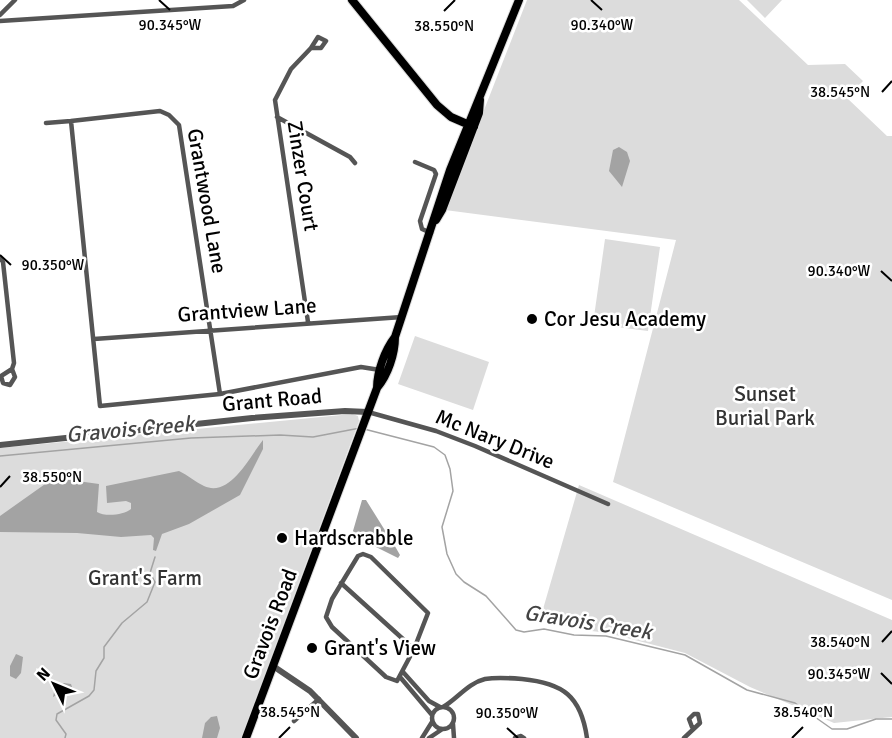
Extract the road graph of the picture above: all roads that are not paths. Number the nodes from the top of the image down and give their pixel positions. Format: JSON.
{"nodes":[{"id":1,"x":15,"y":0,"type":"edge"},
{"id":2,"x":244,"y":0,"type":"edge"},
{"id":3,"x":352,"y":0,"type":"edge"},
{"id":4,"x":519,"y":0,"type":"edge"},
{"id":5,"x":0,"y":15,"type":"edge"},
{"id":6,"x":0,"y":21,"type":"edge"},
{"id":7,"x":311,"y":48,"type":"dead end"},
{"id":8,"x":277,"y":117,"type":"junction"},
{"id":9,"x":454,"y":119,"type":"junction"},
{"id":10,"x":71,"y":121,"type":"junction"},
{"id":11,"x":46,"y":123,"type":"dead end"},
{"id":12,"x":470,"y":125,"type":"junction"},
{"id":13,"x":463,"y":135,"type":"junction"},
{"id":14,"x":415,"y":162,"type":"dead end"},
{"id":15,"x":355,"y":163,"type":"dead end"},
{"id":16,"x":435,"y":221,"type":"junction"},
{"id":17,"x":431,"y":233,"type":"junction"},
{"id":18,"x":0,"y":258,"type":"edge"},
{"id":19,"x":402,"y":316,"type":"junction"},
{"id":20,"x":308,"y":322,"type":"junction"},
{"id":21,"x":211,"y":329,"type":"junction"},
{"id":22,"x":395,"y":337,"type":"junction"},
{"id":23,"x":94,"y":339,"type":"junction"},
{"id":24,"x":12,"y":369,"type":"dead end"},
{"id":25,"x":380,"y":370,"type":"junction"},
{"id":26,"x":377,"y":388,"type":"junction"},
{"id":27,"x":220,"y":394,"type":"junction"},
{"id":28,"x":368,"y":412,"type":"junction"},
{"id":29,"x":0,"y":445,"type":"edge"},
{"id":30,"x":608,"y":504,"type":"dead end"},
{"id":31,"x":341,"y":583,"type":"junction"},
{"id":32,"x":414,"y":649,"type":"junction"},
{"id":33,"x":273,"y":666,"type":"junction"},
{"id":34,"x":402,"y":675,"type":"junction"},
{"id":35,"x":319,"y":699,"type":"junction"},
{"id":36,"x":454,"y":700,"type":"junction"},
{"id":37,"x":441,"y":707,"type":"junction"},
{"id":38,"x":453,"y":712,"type":"junction"},
{"id":39,"x":432,"y":715,"type":"junction"},
{"id":40,"x":294,"y":721,"type":"dead end"},
{"id":41,"x":432,"y":722,"type":"junction"},
{"id":42,"x":453,"y":724,"type":"junction"},
{"id":43,"x":692,"y":727,"type":"dead end"},
{"id":44,"x":442,"y":730,"type":"junction"},
{"id":45,"x":246,"y":738,"type":"edge"},
{"id":46,"x":355,"y":738,"type":"edge"},
{"id":47,"x":422,"y":738,"type":"edge"},
{"id":48,"x":429,"y":738,"type":"edge"},
{"id":49,"x":454,"y":738,"type":"edge"},
{"id":50,"x":515,"y":738,"type":"edge"},
{"id":51,"x":524,"y":738,"type":"edge"},
{"id":52,"x":587,"y":738,"type":"edge"},
{"id":53,"x":684,"y":738,"type":"edge"}],
"edges":[{"from":1,"to":5,"type":"street"},
{"from":2,"to":6,"type":"street"},
{"from":3,"to":9,"type":"main road"},
{"from":4,"to":12,"type":"main road","name":"Gravois Road"},
{"from":7,"to":8,"type":"street","name":"Zinzer Court"},
{"from":8,"to":15,"type":"street"},
{"from":8,"to":20,"type":"street","name":"Zinzer Court"},
{"from":9,"to":12,"type":"main road"},
{"from":9,"to":13,"type":"main road"},
{"from":10,"to":11,"type":"street","name":"Grantwood Lane"},
{"from":10,"to":21,"type":"street","name":"Grantwood Lane"},
{"from":10,"to":23,"type":"street"},
{"from":12,"to":13,"type":"main road","name":"Gravois Road"},
{"from":12,"to":16,"type":"main road","name":"Gravois Road"},
{"from":13,"to":16,"type":"main road","name":"Gravois Road"},
{"from":14,"to":17,"type":"street"},
{"from":16,"to":17,"type":"main road","name":"Gravois Road"},
{"from":17,"to":19,"type":"main road","name":"Gravois Road"},
{"from":18,"to":24,"type":"street"},
{"from":19,"to":20,"type":"street","name":"Grantview Lane"},
{"from":19,"to":22,"type":"main road","name":"Gravois Road"},
{"from":20,"to":21,"type":"street","name":"Grantview Lane"},
{"from":21,"to":23,"type":"street","name":"Grantview Lane"},
{"from":21,"to":27,"type":"street","name":"Grantwood Lane"},
{"from":22,"to":25,"type":"main road","name":"Gravois Road"},
{"from":22,"to":26,"type":"main road","name":"Gravois Road"},
{"from":23,"to":27,"type":"street"},
{"from":25,"to":26,"type":"main road","name":"Gravois Road"},
{"from":25,"to":27,"type":"street"},
{"from":26,"to":28,"type":"main road","name":"Gravois Road"},
{"from":28,"to":29,"type":"street","name":"Grant Road"},
{"from":28,"to":30,"type":"street","name":"Mc Nary Drive"},
{"from":28,"to":33,"type":"main road","name":"Gravois Road"},
{"from":31,"to":32,"type":"street"},
{"from":31,"to":32,"type":"street"},
{"from":31,"to":34,"type":"street"},
{"from":32,"to":34,"type":"street"},
{"from":33,"to":35,"type":"street"},
{"from":33,"to":45,"type":"main road","name":"Gravois Road"},
{"from":34,"to":37,"type":"street"},
{"from":34,"to":39,"type":"street"},
{"from":35,"to":40,"type":"street"},
{"from":35,"to":46,"type":"street"},
{"from":36,"to":37,"type":"street"},
{"from":36,"to":38,"type":"street"},
{"from":36,"to":52,"type":"street"},
{"from":37,"to":38,"type":"street"},
{"from":37,"to":39,"type":"street"},
{"from":38,"to":42,"type":"street"},
{"from":39,"to":41,"type":"street"},
{"from":41,"to":44,"type":"street"},
{"from":41,"to":47,"type":"street"},
{"from":42,"to":44,"type":"street"},
{"from":42,"to":49,"type":"street"},
{"from":43,"to":53,"type":"street"},
{"from":44,"to":48,"type":"street"},
{"from":44,"to":49,"type":"street"},
{"from":50,"to":51,"type":"street"}]}
